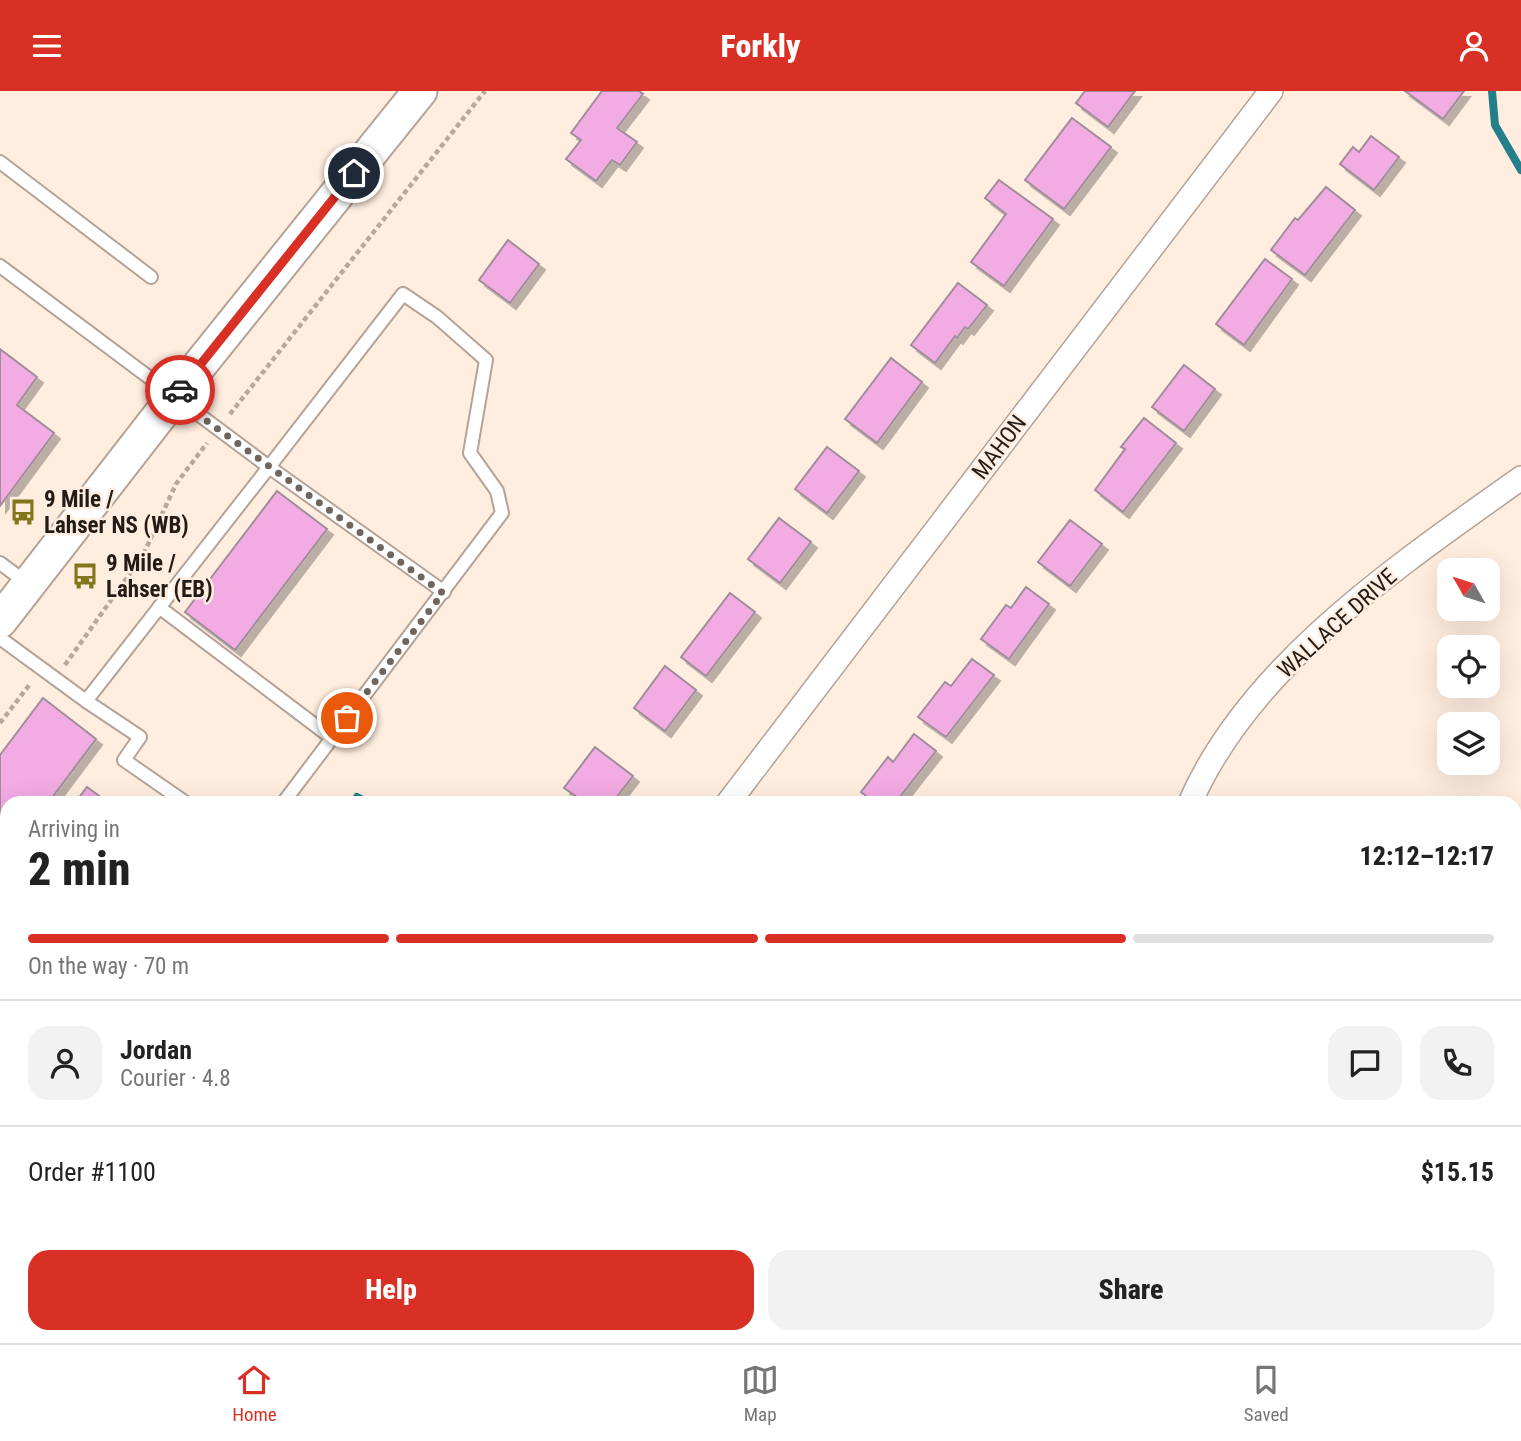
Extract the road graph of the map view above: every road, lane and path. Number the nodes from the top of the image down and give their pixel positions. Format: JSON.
{"nodes":[{"id":1,"x":420,"y":91,"type":"edge"},
{"id":2,"x":485,"y":91,"type":"edge"},
{"id":3,"x":1271,"y":91,"type":"edge"},
{"id":4,"x":0,"y":162,"type":"edge"},
{"id":5,"x":0,"y":266,"type":"edge"},
{"id":6,"x":151,"y":277,"type":"dead end"},
{"id":7,"x":174,"y":397,"type":"junction"},
{"id":8,"x":228,"y":417,"type":"dead end"},
{"id":9,"x":208,"y":443,"type":"dead end"},
{"id":10,"x":269,"y":467,"type":"junction"},
{"id":11,"x":1521,"y":478,"type":"edge"},
{"id":12,"x":0,"y":563,"type":"edge"},
{"id":13,"x":29,"y":584,"type":"junction"},
{"id":14,"x":443,"y":593,"type":"junction"},
{"id":15,"x":159,"y":607,"type":"junction"},
{"id":16,"x":0,"y":621,"type":"edge"},
{"id":17,"x":0,"y":638,"type":"edge"},
{"id":18,"x":65,"y":666,"type":"dead end"},
{"id":19,"x":29,"y":684,"type":"dead end"},
{"id":20,"x":86,"y":701,"type":"junction"},
{"id":21,"x":0,"y":723,"type":"edge"},
{"id":22,"x":332,"y":738,"type":"junction"},
{"id":23,"x":176,"y":796,"type":"edge"},
{"id":24,"x":288,"y":796,"type":"edge"},
{"id":25,"x":733,"y":796,"type":"edge"},
{"id":26,"x":1194,"y":796,"type":"edge"}],
"edges":[{"from":1,"to":7,"type":"main road"},
{"from":2,"to":8,"type":"path"},
{"from":3,"to":25,"type":"street","name":"MAHON"},
{"from":4,"to":6,"type":"lane"},
{"from":5,"to":7,"type":"lane"},
{"from":7,"to":10,"type":"lane"},
{"from":7,"to":13,"type":"main road"},
{"from":9,"to":18,"type":"path"},
{"from":10,"to":14,"type":"lane"},
{"from":10,"to":14,"type":"lane"},
{"from":10,"to":15,"type":"lane"},
{"from":11,"to":26,"type":"street","name":"WALLACE DRIVE"},
{"from":12,"to":13,"type":"lane"},
{"from":13,"to":16,"type":"main road"},
{"from":14,"to":22,"type":"lane"},
{"from":15,"to":20,"type":"lane"},
{"from":15,"to":22,"type":"lane"},
{"from":17,"to":20,"type":"lane"},
{"from":19,"to":21,"type":"path"},
{"from":20,"to":23,"type":"lane"},
{"from":22,"to":24,"type":"lane"}]}
